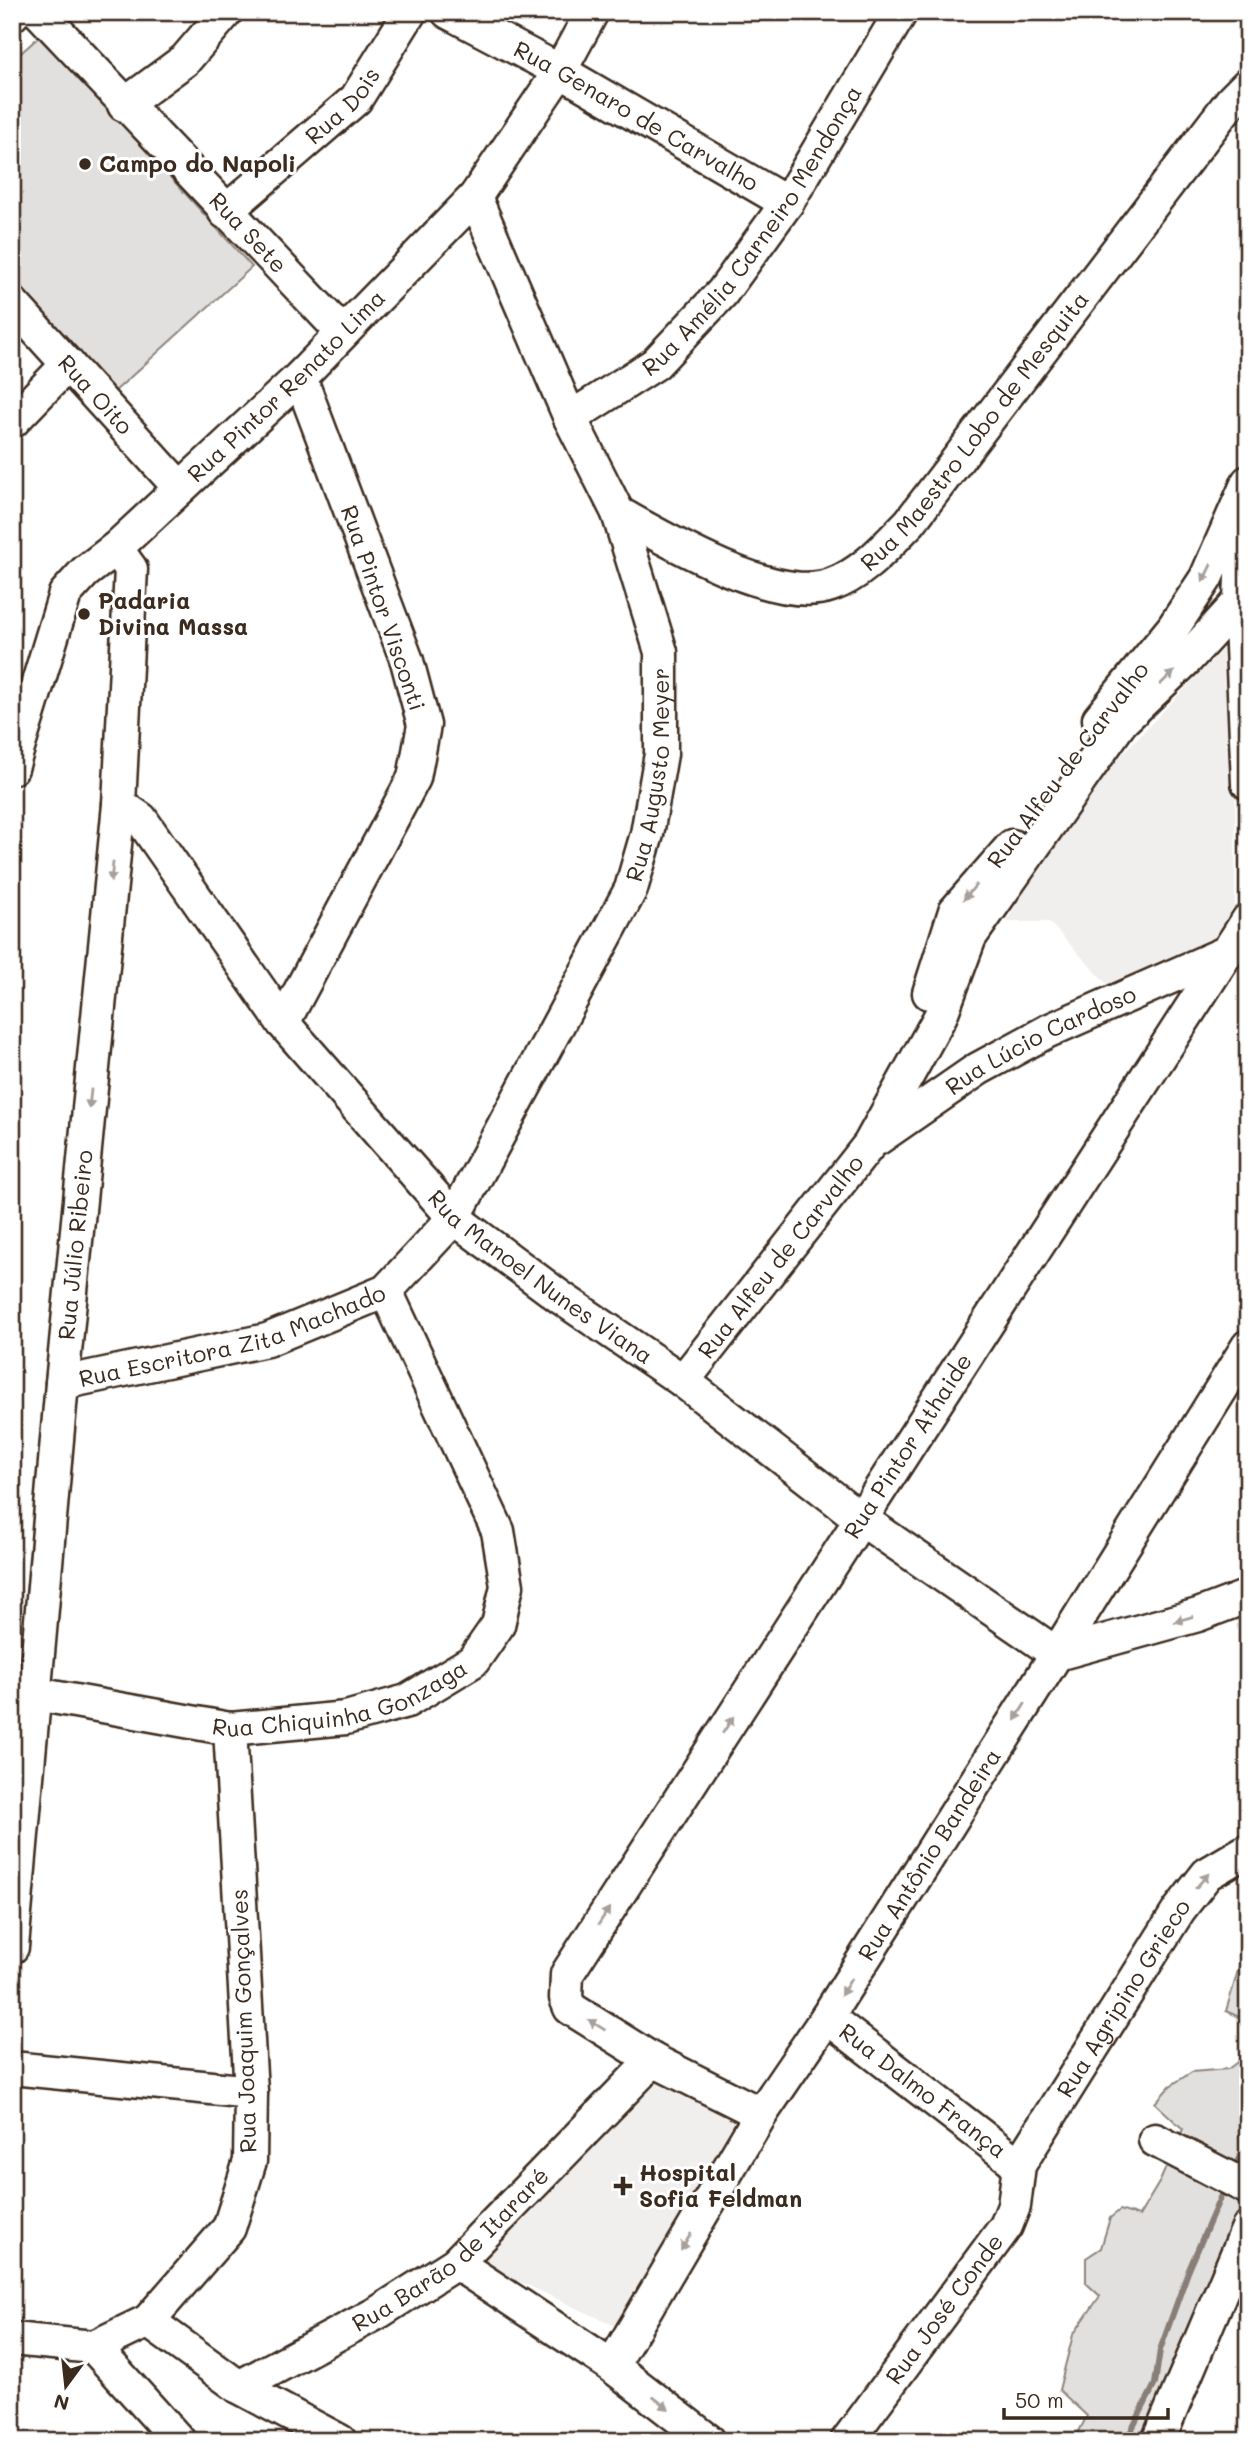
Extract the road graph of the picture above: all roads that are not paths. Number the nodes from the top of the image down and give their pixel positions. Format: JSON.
{"nodes":[{"id":1,"x":39,"y":12,"type":"edge"},
{"id":2,"x":226,"y":12,"type":"edge"},
{"id":3,"x":410,"y":12,"type":"edge"},
{"id":4,"x":449,"y":12,"type":"edge"},
{"id":5,"x":593,"y":12,"type":"edge"},
{"id":6,"x":901,"y":12,"type":"edge"},
{"id":7,"x":560,"y":71,"type":"junction"},
{"id":8,"x":1248,"y":84,"type":"edge"},
{"id":9,"x":124,"y":105,"type":"junction"},
{"id":10,"x":475,"y":197,"type":"junction"},
{"id":11,"x":787,"y":203,"type":"junction"},
{"id":12,"x":225,"y":212,"type":"junction"},
{"id":13,"x":12,"y":303,"type":"edge"},
{"id":14,"x":341,"y":331,"type":"junction"},
{"id":15,"x":68,"y":364,"type":"junction"},
{"id":16,"x":300,"y":377,"type":"junction"},
{"id":17,"x":570,"y":418,"type":"junction"},
{"id":18,"x":12,"y":422,"type":"edge"},
{"id":19,"x":1246,"y":485,"type":"edge"},
{"id":20,"x":180,"y":488,"type":"junction"},
{"id":21,"x":618,"y":513,"type":"junction"},
{"id":22,"x":117,"y":548,"type":"junction"},
{"id":23,"x":1240,"y":601,"type":"junction"},
{"id":24,"x":12,"y":768,"type":"edge"},
{"id":25,"x":1248,"y":783,"type":"edge"},
{"id":26,"x":119,"y":804,"type":"junction"},
{"id":27,"x":1247,"y":923,"type":"edge"},
{"id":28,"x":1223,"y":954,"type":"junction"},
{"id":29,"x":283,"y":1023,"type":"junction"},
{"id":30,"x":916,"y":1059,"type":"junction"},
{"id":31,"x":869,"y":1145,"type":"junction"},
{"id":32,"x":454,"y":1218,"type":"junction"},
{"id":33,"x":386,"y":1290,"type":"junction"},
{"id":34,"x":1248,"y":1346,"type":"edge"},
{"id":35,"x":683,"y":1381,"type":"junction"},
{"id":36,"x":62,"y":1383,"type":"junction"},
{"id":37,"x":861,"y":1520,"type":"junction"},
{"id":38,"x":1248,"y":1596,"type":"edge"},
{"id":39,"x":1057,"y":1654,"type":"junction"},
{"id":40,"x":24,"y":1694,"type":"edge"},
{"id":41,"x":230,"y":1729,"type":"junction"},
{"id":42,"x":1248,"y":1850,"type":"edge"},
{"id":43,"x":12,"y":1947,"type":"edge"},
{"id":44,"x":827,"y":2017,"type":"junction"},
{"id":45,"x":12,"y":2068,"type":"edge"},
{"id":46,"x":645,"y":2069,"type":"junction"},
{"id":47,"x":251,"y":2092,"type":"junction"},
{"id":48,"x":761,"y":2114,"type":"junction"},
{"id":49,"x":1155,"y":2140,"type":"dead end"},
{"id":50,"x":1019,"y":2165,"type":"junction"},
{"id":51,"x":1247,"y":2187,"type":"edge"},
{"id":52,"x":1248,"y":2228,"type":"edge"},
{"id":53,"x":456,"y":2263,"type":"junction"},
{"id":54,"x":148,"y":2321,"type":"junction"},
{"id":55,"x":12,"y":2339,"type":"edge"},
{"id":56,"x":94,"y":2347,"type":"junction"},
{"id":57,"x":612,"y":2366,"type":"junction"},
{"id":58,"x":239,"y":2387,"type":"junction"},
{"id":59,"x":179,"y":2441,"type":"edge"},
{"id":60,"x":340,"y":2441,"type":"edge"},
{"id":61,"x":709,"y":2441,"type":"edge"},
{"id":62,"x":847,"y":2441,"type":"edge"},
{"id":63,"x":1158,"y":2441,"type":"edge"}],
"edges":[{"from":1,"to":9,"type":"street","name":"Rua Sete"},
{"from":2,"to":9,"type":"street"},
{"from":3,"to":12,"type":"street","name":"Rua Dois"},
{"from":4,"to":7,"type":"street","name":"Rua Genaro de Carvalho"},
{"from":5,"to":7,"type":"street","name":"Rua Pintor Renato Lima"},
{"from":6,"to":11,"type":"street","name":"Rua Amélia Carneiro Mendonça"},
{"from":7,"to":10,"type":"street","name":"Rua Pintor Renato Lima"},
{"from":7,"to":11,"type":"street","name":"Rua Genaro de Carvalho"},
{"from":8,"to":21,"type":"street","name":"Rua Maestro Lobo de Mesquita"},
{"from":9,"to":12,"type":"street","name":"Rua Sete"},
{"from":10,"to":14,"type":"street","name":"Rua Pintor Renato Lima"},
{"from":10,"to":17,"type":"street","name":"Rua Augusto Meyer"},
{"from":11,"to":17,"type":"street","name":"Rua Amélia Carneiro Mendonça"},
{"from":12,"to":14,"type":"street","name":"Rua Sete"},
{"from":13,"to":15,"type":"street","name":"Rua Oito"},
{"from":14,"to":16,"type":"street","name":"Rua Pintor Renato Lima"},
{"from":15,"to":18,"type":"street"},
{"from":15,"to":20,"type":"street","name":"Rua Oito"},
{"from":16,"to":20,"type":"street","name":"Rua Pintor Renato Lima"},
{"from":16,"to":29,"type":"street","name":"Rua Pintor Visconti"},
{"from":17,"to":21,"type":"street","name":"Rua Augusto Meyer"},
{"from":19,"to":23,"type":"street"},
{"from":19,"to":30,"type":"street","name":"Rua Alfeu de Carvalho","one_way":true},
{"from":20,"to":22,"type":"street","name":"Rua Pintor Renato Lima"},
{"from":21,"to":32,"type":"street","name":"Rua Augusto Meyer"},
{"from":22,"to":24,"type":"street","name":"Rua Pintor Renato Lima"},
{"from":22,"to":26,"type":"street","name":"Rua Júlio Ribeiro"},
{"from":23,"to":25,"type":"street"},
{"from":30,"to":23,"type":"street","name":"Rua Alfeu de Carvalho","one_way":true},
{"from":26,"to":29,"type":"street","name":"Rua Manoel Nunes Viana"},
{"from":26,"to":36,"type":"street","name":"Rua Júlio Ribeiro","one_way":true},
{"from":27,"to":28,"type":"street","name":"Rua Pintor Athaide"},
{"from":28,"to":31,"type":"street","name":"Rua Lúcio Cardoso"},
{"from":28,"to":37,"type":"street","name":"Rua Pintor Athaide"},
{"from":29,"to":32,"type":"street","name":"Rua Manoel Nunes Viana"},
{"from":30,"to":31,"type":"street","name":"Rua Alfeu de Carvalho"},
{"from":31,"to":35,"type":"street","name":"Rua Alfeu de Carvalho"},
{"from":32,"to":33,"type":"street","name":"Rua Escritora Zita Machado"},
{"from":32,"to":35,"type":"street","name":"Rua Manoel Nunes Viana"},
{"from":33,"to":36,"type":"street","name":"Rua Escritora Zita Machado"},
{"from":33,"to":41,"type":"street","name":"Rua Chiquinha Gonzaga"},
{"from":34,"to":39,"type":"street","name":"Rua Antônio Bandeira"},
{"from":35,"to":37,"type":"street","name":"Rua Manoel Nunes Viana"},
{"from":36,"to":40,"type":"street","name":"Rua Júlio Ribeiro"},
{"from":37,"to":39,"type":"street","name":"Rua Manoel Nunes Viana"},
{"from":46,"to":37,"type":"street","name":"Rua Pintor Athaide","one_way":true},
{"from":38,"to":39,"type":"street","one_way":true},
{"from":39,"to":44,"type":"street","name":"Rua Antônio Bandeira","one_way":true},
{"from":40,"to":41,"type":"street","name":"Rua Chiquinha Gonzaga"},
{"from":40,"to":43,"type":"street","name":"Rua Júlio Ribeiro"},
{"from":41,"to":47,"type":"street","name":"Rua Joaquim Gonçalves"},
{"from":50,"to":42,"type":"street","name":"Rua Agripino Grieco","one_way":true},
{"from":44,"to":48,"type":"street","name":"Rua Antônio Bandeira"},
{"from":44,"to":50,"type":"street","name":"Rua Dalmo França"},
{"from":45,"to":47,"type":"street"},
{"from":46,"to":48,"type":"street"},
{"from":46,"to":53,"type":"street","name":"Rua Barão de Itararé"},
{"from":47,"to":54,"type":"street","name":"Rua Joaquim Gonçalves"},
{"from":48,"to":57,"type":"street","name":"Rua Antônio Bandeira","one_way":true},
{"from":49,"to":51,"type":"street"},
{"from":50,"to":62,"type":"street","name":"Rua José Conde"},
{"from":52,"to":63,"type":"street"},
{"from":53,"to":57,"type":"street"},
{"from":53,"to":58,"type":"street","name":"Rua Barão de Itararé"},
{"from":54,"to":56,"type":"street"},
{"from":54,"to":58,"type":"street"},
{"from":55,"to":56,"type":"street"},
{"from":56,"to":59,"type":"street"},
{"from":57,"to":61,"type":"street","one_way":true},
{"from":58,"to":60,"type":"street"}]}
